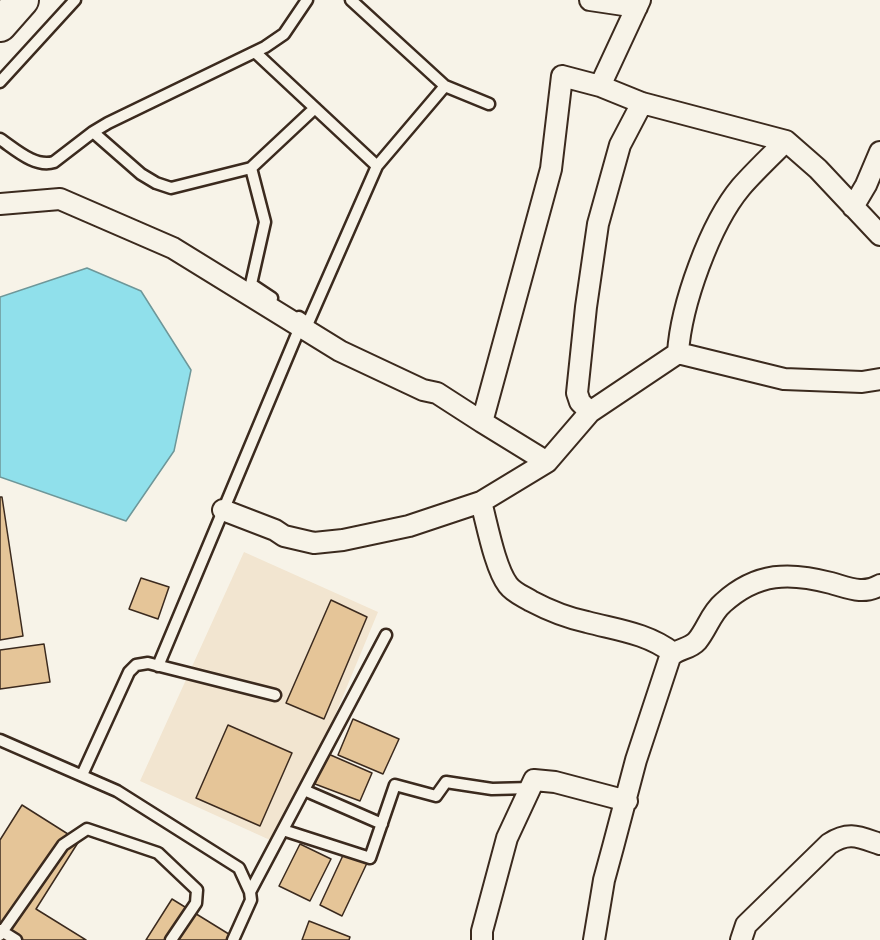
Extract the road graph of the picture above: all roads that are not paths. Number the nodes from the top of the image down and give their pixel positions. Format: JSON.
{"nodes":[{"id":1,"x":22,"y":0,"type":"edge"},
{"id":2,"x":75,"y":0,"type":"edge"},
{"id":3,"x":307,"y":0,"type":"edge"},
{"id":4,"x":351,"y":0,"type":"edge"},
{"id":5,"x":590,"y":0,"type":"edge"},
{"id":6,"x":638,"y":4,"type":"edge"},
{"id":7,"x":0,"y":24,"type":"edge"},
{"id":8,"x":256,"y":52,"type":"junction"},
{"id":9,"x":0,"y":82,"type":"edge"},
{"id":10,"x":445,"y":86,"type":"junction"},
{"id":11,"x":600,"y":86,"type":"junction"},
{"id":12,"x":642,"y":103,"type":"junction"},
{"id":13,"x":489,"y":104,"type":"dead end"},
{"id":14,"x":315,"y":108,"type":"junction"},
{"id":15,"x":93,"y":132,"type":"junction"},
{"id":16,"x":0,"y":139,"type":"edge"},
{"id":17,"x":786,"y":141,"type":"junction"},
{"id":18,"x":880,"y":152,"type":"edge"},
{"id":19,"x":377,"y":166,"type":"junction"},
{"id":20,"x":251,"y":168,"type":"junction"},
{"id":21,"x":0,"y":204,"type":"edge"},
{"id":22,"x":852,"y":207,"type":"junction"},
{"id":23,"x":880,"y":235,"type":"edge"},
{"id":24,"x":300,"y":327,"type":"junction"},
{"id":25,"x":678,"y":353,"type":"junction"},
{"id":26,"x":880,"y":379,"type":"edge"},
{"id":27,"x":590,"y":412,"type":"junction"},
{"id":28,"x":482,"y":422,"type":"junction"},
{"id":29,"x":547,"y":462,"type":"junction"},
{"id":30,"x":481,"y":502,"type":"junction"},
{"id":31,"x":223,"y":510,"type":"junction"},
{"id":32,"x":880,"y":585,"type":"edge"},
{"id":33,"x":386,"y":635,"type":"dead end"},
{"id":34,"x":673,"y":652,"type":"junction"},
{"id":35,"x":158,"y":666,"type":"junction"},
{"id":36,"x":275,"y":695,"type":"dead end"},
{"id":37,"x":0,"y":740,"type":"edge"},
{"id":38,"x":82,"y":776,"type":"junction"},
{"id":39,"x":531,"y":788,"type":"junction"},
{"id":40,"x":304,"y":790,"type":"junction"},
{"id":41,"x":627,"y":801,"type":"junction"},
{"id":42,"x":382,"y":824,"type":"junction"},
{"id":43,"x":283,"y":830,"type":"junction"},
{"id":44,"x":880,"y":844,"type":"edge"},
{"id":45,"x":250,"y":892,"type":"junction"},
{"id":46,"x":1,"y":932,"type":"edge"},
{"id":47,"x":16,"y":940,"type":"edge"},
{"id":48,"x":171,"y":940,"type":"edge"},
{"id":49,"x":233,"y":940,"type":"edge"},
{"id":50,"x":482,"y":940,"type":"edge"},
{"id":51,"x":598,"y":940,"type":"edge"},
{"id":52,"x":741,"y":940,"type":"edge"}],
"edges":[{"from":1,"to":7,"type":"main road"},
{"from":2,"to":9,"type":"lane"},
{"from":3,"to":8,"type":"lane"},
{"from":4,"to":10,"type":"lane"},
{"from":5,"to":6,"type":"street"},
{"from":6,"to":11,"type":"street"},
{"from":8,"to":14,"type":"lane"},
{"from":8,"to":15,"type":"lane"},
{"from":10,"to":13,"type":"lane"},
{"from":10,"to":19,"type":"lane"},
{"from":11,"to":12,"type":"street"},
{"from":11,"to":28,"type":"street"},
{"from":12,"to":17,"type":"street"},
{"from":12,"to":27,"type":"street"},
{"from":14,"to":19,"type":"lane"},
{"from":14,"to":20,"type":"lane"},
{"from":15,"to":16,"type":"lane"},
{"from":15,"to":20,"type":"lane"},
{"from":17,"to":22,"type":"street"},
{"from":17,"to":25,"type":"street"},
{"from":18,"to":22,"type":"street"},
{"from":19,"to":20,"type":"lane"},
{"from":21,"to":24,"type":"street"},
{"from":22,"to":23,"type":"street"},
{"from":24,"to":28,"type":"street"},
{"from":24,"to":31,"type":"lane"},
{"from":25,"to":26,"type":"street"},
{"from":25,"to":27,"type":"street"},
{"from":27,"to":29,"type":"street"},
{"from":28,"to":29,"type":"street"},
{"from":29,"to":30,"type":"street"},
{"from":30,"to":31,"type":"street"},
{"from":30,"to":34,"type":"street"},
{"from":31,"to":35,"type":"lane"},
{"from":32,"to":34,"type":"street"},
{"from":33,"to":40,"type":"lane"},
{"from":34,"to":41,"type":"street"},
{"from":35,"to":36,"type":"lane"},
{"from":35,"to":38,"type":"lane"},
{"from":37,"to":38,"type":"lane"},
{"from":38,"to":45,"type":"lane"},
{"from":39,"to":41,"type":"street"},
{"from":39,"to":42,"type":"lane"},
{"from":39,"to":50,"type":"street"},
{"from":40,"to":42,"type":"lane"},
{"from":40,"to":43,"type":"lane"},
{"from":41,"to":51,"type":"street"},
{"from":42,"to":43,"type":"lane"},
{"from":43,"to":45,"type":"lane"},
{"from":44,"to":52,"type":"street"},
{"from":45,"to":49,"type":"lane"},
{"from":46,"to":47,"type":"lane"},
{"from":46,"to":48,"type":"lane"}]}
